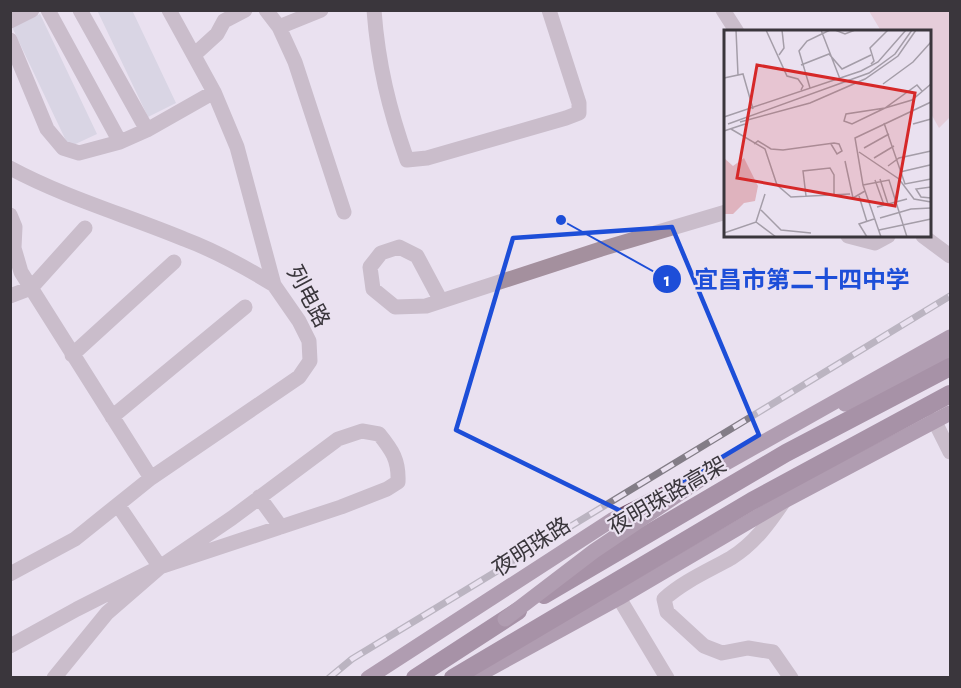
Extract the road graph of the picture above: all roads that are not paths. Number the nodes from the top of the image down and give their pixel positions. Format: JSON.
{"nodes":[{"id":1,"x":33,"y":10,"type":"edge"},
{"id":2,"x":48,"y":10,"type":"edge"},
{"id":3,"x":80,"y":10,"type":"edge"},
{"id":4,"x":169,"y":10,"type":"edge"},
{"id":5,"x":245,"y":10,"type":"edge"},
{"id":6,"x":266,"y":10,"type":"edge"},
{"id":7,"x":321,"y":10,"type":"edge"},
{"id":8,"x":374,"y":10,"type":"edge"},
{"id":9,"x":549,"y":10,"type":"edge"},
{"id":10,"x":723,"y":10,"type":"edge"},
{"id":11,"x":222,"y":16,"type":"edge"},
{"id":12,"x":10,"y":21,"type":"edge"},
{"id":13,"x":279,"y":27,"type":"junction"},
{"id":14,"x":736,"y":30,"type":"edge"},
{"id":15,"x":10,"y":40,"type":"edge"},
{"id":16,"x":194,"y":55,"type":"junction"},
{"id":17,"x":214,"y":92,"type":"junction"},
{"id":18,"x":147,"y":130,"type":"junction"},
{"id":19,"x":120,"y":142,"type":"junction"},
{"id":20,"x":10,"y":168,"type":"edge"},
{"id":21,"x":344,"y":212,"type":"dead end"},
{"id":22,"x":724,"y":213,"type":"edge"},
{"id":23,"x":10,"y":215,"type":"edge"},
{"id":24,"x":85,"y":228,"type":"dead end"},
{"id":25,"x":852,"y":237,"type":"edge"},
{"id":26,"x":886,"y":237,"type":"edge"},
{"id":27,"x":924,"y":237,"type":"edge"},
{"id":28,"x":951,"y":256,"type":"edge"},
{"id":29,"x":174,"y":262,"type":"dead end"},
{"id":30,"x":274,"y":285,"type":"junction"},
{"id":31,"x":31,"y":288,"type":"junction"},
{"id":32,"x":10,"y":296,"type":"edge"},
{"id":33,"x":441,"y":301,"type":"junction"},
{"id":34,"x":245,"y":307,"type":"dead end"},
{"id":35,"x":951,"y":337,"type":"edge"},
{"id":36,"x":951,"y":353,"type":"edge"},
{"id":37,"x":72,"y":355,"type":"junction"},
{"id":38,"x":951,"y":367,"type":"edge"},
{"id":39,"x":951,"y":393,"type":"edge"},
{"id":40,"x":951,"y":413,"type":"edge"},
{"id":41,"x":112,"y":417,"type":"junction"},
{"id":42,"x":934,"y":420,"type":"junction"},
{"id":43,"x":951,"y":452,"type":"edge"},
{"id":44,"x":151,"y":478,"type":"junction"},
{"id":45,"x":259,"y":497,"type":"junction"},
{"id":46,"x":784,"y":501,"type":"junction"},
{"id":47,"x":118,"y":505,"type":"junction"},
{"id":48,"x":281,"y":527,"type":"junction"},
{"id":49,"x":160,"y":567,"type":"junction"},
{"id":50,"x":10,"y":574,"type":"edge"},
{"id":51,"x":619,"y":598,"type":"junction"},
{"id":52,"x":505,"y":619,"type":"junction"},
{"id":53,"x":10,"y":646,"type":"edge"},
{"id":54,"x":54,"y":678,"type":"edge"},
{"id":55,"x":368,"y":678,"type":"edge"},
{"id":56,"x":415,"y":678,"type":"edge"},
{"id":57,"x":453,"y":678,"type":"edge"},
{"id":58,"x":473,"y":678,"type":"edge"},
{"id":59,"x":667,"y":678,"type":"edge"},
{"id":60,"x":791,"y":678,"type":"edge"}],
"edges":[{"from":1,"to":12,"type":"street"},
{"from":2,"to":19,"type":"street"},
{"from":3,"to":18,"type":"street"},
{"from":4,"to":16,"type":"street","name":"列电路"},
{"from":5,"to":11,"type":"street"},
{"from":6,"to":13,"type":"street"},
{"from":7,"to":13,"type":"street"},
{"from":8,"to":9,"type":"street"},
{"from":10,"to":14,"type":"street"},
{"from":11,"to":16,"type":"street"},
{"from":13,"to":21,"type":"street"},
{"from":15,"to":19,"type":"street"},
{"from":16,"to":17,"type":"street","name":"列电路"},
{"from":17,"to":18,"type":"street"},
{"from":17,"to":30,"type":"street","name":"列电路"},
{"from":18,"to":19,"type":"street"},
{"from":20,"to":30,"type":"street"},
{"from":22,"to":33,"type":"street"},
{"from":23,"to":31,"type":"street"},
{"from":24,"to":31,"type":"street"},
{"from":25,"to":26,"type":"street"},
{"from":27,"to":28,"type":"street"},
{"from":29,"to":37,"type":"street"},
{"from":30,"to":44,"type":"street","name":"列电路"},
{"from":31,"to":32,"type":"street"},
{"from":31,"to":37,"type":"street"},
{"from":33,"to":33,"type":"street"},
{"from":34,"to":41,"type":"street"},
{"from":35,"to":52,"type":"main road","bridge":true},
{"from":36,"to":55,"type":"main road","name":"夜明珠路"},
{"from":37,"to":41,"type":"street"},
{"from":38,"to":52,"type":"highway","name":"夜明珠路高架","bridge":true},
{"from":39,"to":57,"type":"highway"},
{"from":40,"to":42,"type":"main road"},
{"from":41,"to":44,"type":"street"},
{"from":42,"to":43,"type":"street"},
{"from":42,"to":46,"type":"main road"},
{"from":44,"to":47,"type":"street","name":"列电路"},
{"from":45,"to":48,"type":"street"},
{"from":45,"to":48,"type":"street"},
{"from":45,"to":49,"type":"street"},
{"from":46,"to":51,"type":"main road"},
{"from":46,"to":60,"type":"street"},
{"from":47,"to":49,"type":"street"},
{"from":47,"to":50,"type":"street","name":"列电路"},
{"from":48,"to":49,"type":"street"},
{"from":49,"to":53,"type":"street"},
{"from":49,"to":54,"type":"street"},
{"from":51,"to":58,"type":"main road"},
{"from":51,"to":59,"type":"street"},
{"from":52,"to":56,"type":"highway","name":"夜明珠路高架"}]}
